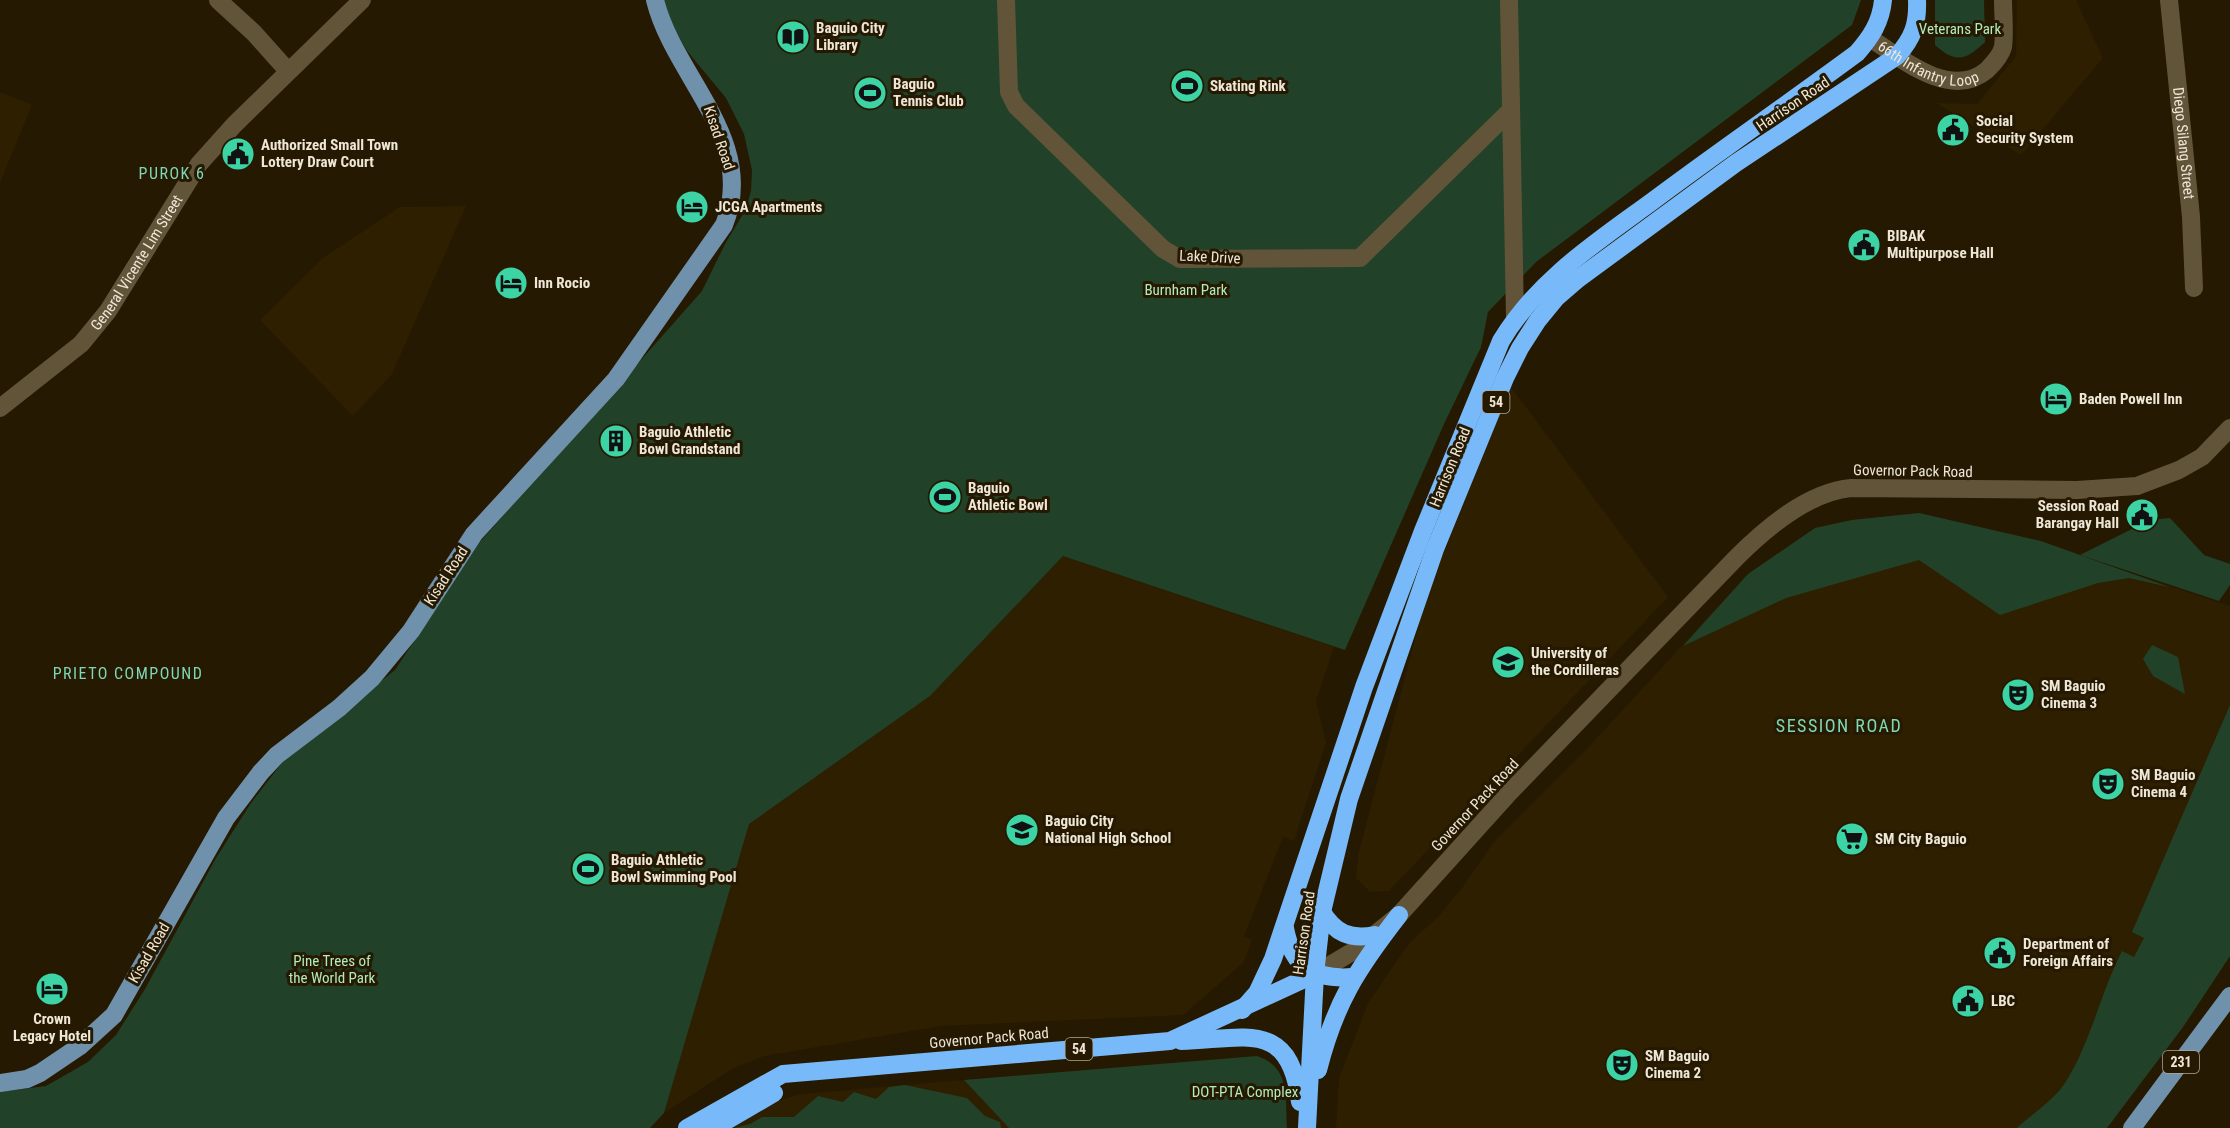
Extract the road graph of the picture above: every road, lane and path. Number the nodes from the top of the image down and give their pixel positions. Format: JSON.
{"nodes":[{"id":1,"x":218,"y":0,"type":"edge"},
{"id":2,"x":362,"y":0,"type":"edge"},
{"id":3,"x":655,"y":0,"type":"edge"},
{"id":4,"x":1006,"y":0,"type":"edge"},
{"id":5,"x":1509,"y":0,"type":"edge"},
{"id":6,"x":1882,"y":0,"type":"edge"},
{"id":7,"x":1917,"y":0,"type":"edge"},
{"id":8,"x":2003,"y":0,"type":"edge"},
{"id":9,"x":2169,"y":0,"type":"edge"},
{"id":10,"x":1870,"y":38,"type":"junction"},
{"id":11,"x":1897,"y":56,"type":"junction"},
{"id":12,"x":288,"y":71,"type":"junction"},
{"id":13,"x":1511,"y":110,"type":"junction"},
{"id":14,"x":2194,"y":288,"type":"dead end"},
{"id":15,"x":1515,"y":318,"type":"junction"},
{"id":16,"x":0,"y":408,"type":"edge"},
{"id":17,"x":2230,"y":428,"type":"edge"},
{"id":18,"x":1322,"y":912,"type":"junction"},
{"id":19,"x":1399,"y":915,"type":"junction"},
{"id":20,"x":1284,"y":926,"type":"junction"},
{"id":21,"x":1375,"y":935,"type":"junction"},
{"id":22,"x":1315,"y":974,"type":"junction"},
{"id":23,"x":1353,"y":977,"type":"junction"},
{"id":24,"x":2230,"y":996,"type":"edge"},
{"id":25,"x":1242,"y":1010,"type":"junction"},
{"id":26,"x":1170,"y":1041,"type":"junction"},
{"id":27,"x":825,"y":1070,"type":"junction"},
{"id":28,"x":0,"y":1083,"type":"edge"},
{"id":29,"x":687,"y":1128,"type":"edge"},
{"id":30,"x":714,"y":1128,"type":"edge"},
{"id":31,"x":1302,"y":1128,"type":"edge"},
{"id":32,"x":1308,"y":1128,"type":"edge"},
{"id":33,"x":2132,"y":1128,"type":"edge"}],
"edges":[{"from":1,"to":12,"type":"street"},
{"from":2,"to":12,"type":"street","name":"General Vicente Lim Street"},
{"from":3,"to":28,"type":"main road","name":"Kisad Road"},
{"from":4,"to":13,"type":"street","name":"Lake Drive"},
{"from":5,"to":13,"type":"street"},
{"from":6,"to":10,"type":"highway","name":"Harrison Road","number":"54"},
{"from":7,"to":11,"type":"highway","name":"Harrison Road","number":"54"},
{"from":8,"to":11,"type":"street","name":"66th Infantry Loop"},
{"from":9,"to":14,"type":"street","name":"Diego Silang Street"},
{"from":10,"to":11,"type":"street","name":"66th Infantry Loop"},
{"from":10,"to":15,"type":"highway","name":"Harrison Road","number":"54"},
{"from":11,"to":18,"type":"highway","name":"Harrison Road","number":"54"},
{"from":12,"to":16,"type":"street","name":"General Vicente Lim Street"},
{"from":13,"to":15,"type":"street"},
{"from":15,"to":20,"type":"highway","name":"Harrison Road","number":"54"},
{"from":17,"to":19,"type":"street","name":"Governor Pack Road"},
{"from":18,"to":21,"type":"highway"},
{"from":18,"to":22,"type":"highway","name":"Harrison Road","number":"54"},
{"from":19,"to":21,"type":"street","name":"Governor Pack Road"},
{"from":19,"to":23,"type":"highway"},
{"from":20,"to":22,"type":"highway"},
{"from":20,"to":25,"type":"highway","name":"Harrison Road","number":"54"},
{"from":21,"to":22,"type":"street","name":"Governor Pack Road"},
{"from":22,"to":23,"type":"highway"},
{"from":22,"to":25,"type":"highway","name":"Governor Pack Road","number":"54"},
{"from":22,"to":32,"type":"highway","name":"Harrison Road"},
{"from":23,"to":32,"type":"highway"},
{"from":24,"to":33,"type":"main road","number":"231"},
{"from":25,"to":26,"type":"highway","name":"Governor Pack Road","number":"54"},
{"from":26,"to":27,"type":"highway","name":"Governor Pack Road","number":"54"},
{"from":26,"to":31,"type":"highway"},
{"from":27,"to":29,"type":"highway","name":"Governor Pack Road","number":"54"},
{"from":27,"to":30,"type":"highway"}]}
